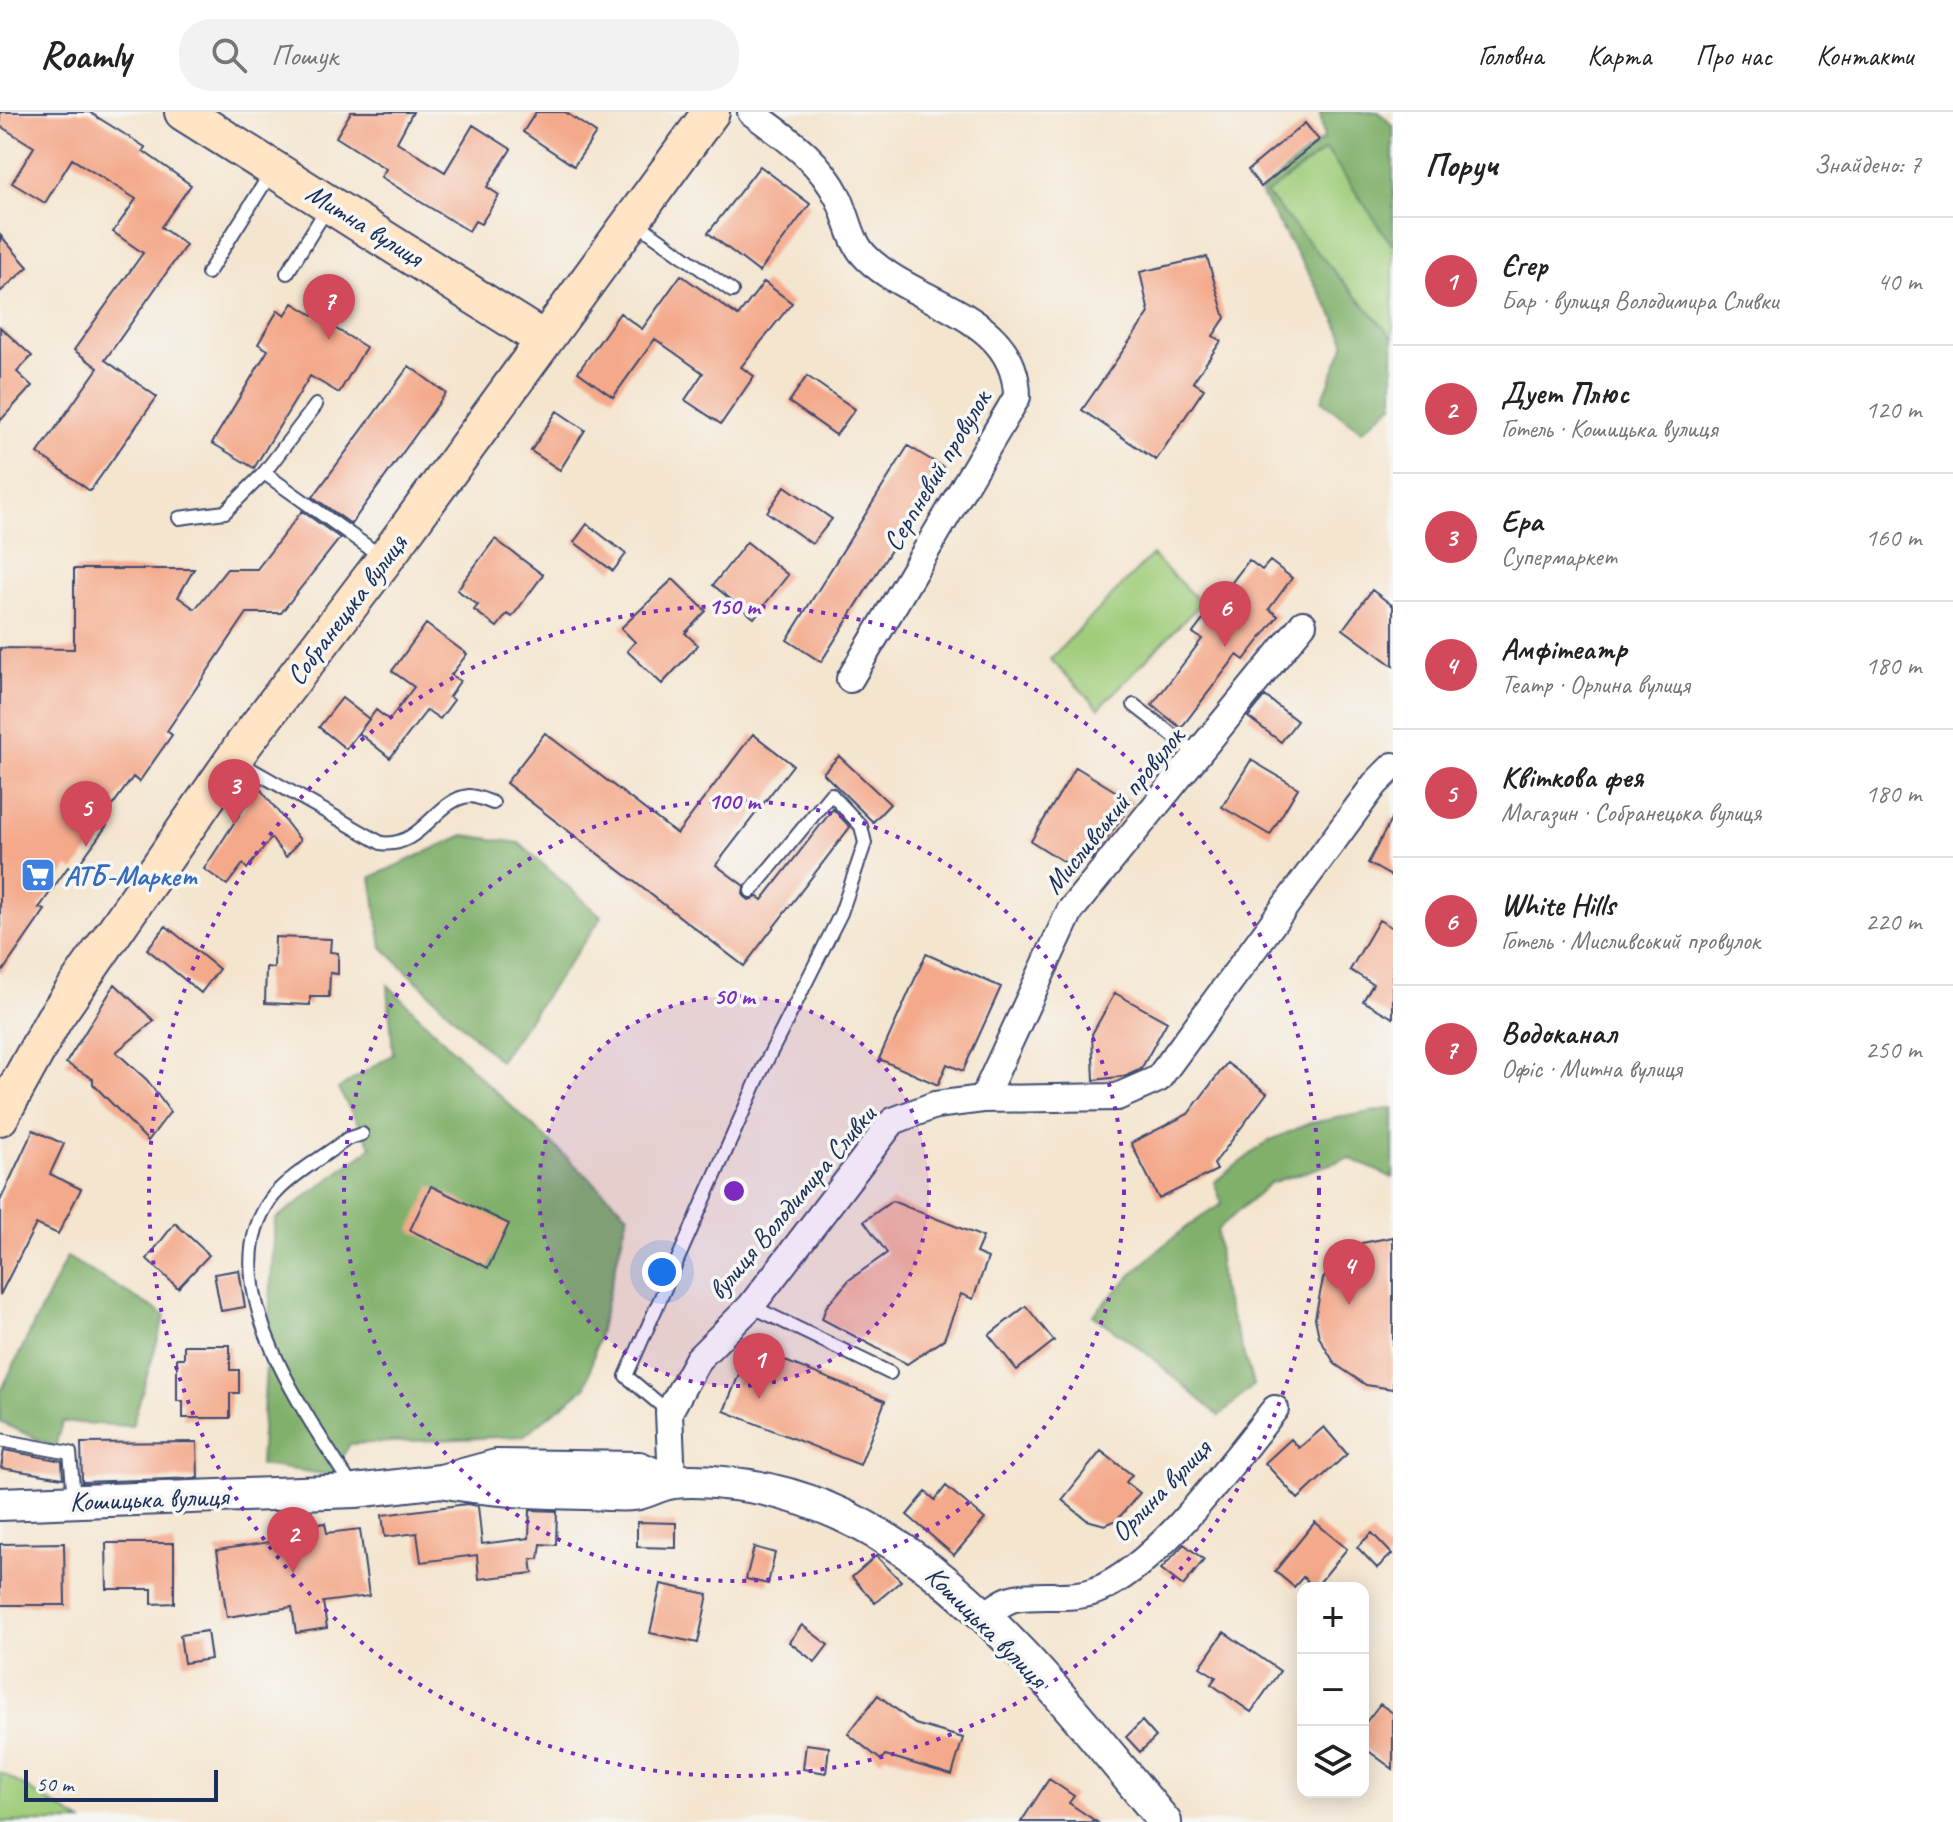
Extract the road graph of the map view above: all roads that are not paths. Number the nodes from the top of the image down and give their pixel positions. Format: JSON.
{"nodes":[{"id":1,"x":183,"y":112,"type":"edge"},
{"id":2,"x":711,"y":112,"type":"edge"},
{"id":3,"x":751,"y":112,"type":"edge"},
{"id":4,"x":274,"y":168,"type":"junction"},
{"id":5,"x":330,"y":203,"type":"junction"},
{"id":6,"x":633,"y":221,"type":"junction"},
{"id":7,"x":208,"y":273,"type":"dead end"},
{"id":8,"x":287,"y":273,"type":"dead end"},
{"id":9,"x":732,"y":291,"type":"dead end"},
{"id":10,"x":544,"y":340,"type":"junction"},
{"id":11,"x":316,"y":405,"type":"dead end"},
{"id":12,"x":264,"y":473,"type":"junction"},
{"id":13,"x":179,"y":518,"type":"dead end"},
{"id":14,"x":385,"y":559,"type":"junction"},
{"id":15,"x":1303,"y":624,"type":"dead end"},
{"id":16,"x":850,"y":679,"type":"dead end"},
{"id":17,"x":1134,"y":705,"type":"dead end"},
{"id":18,"x":1198,"y":755,"type":"junction"},
{"id":19,"x":234,"y":759,"type":"junction"},
{"id":20,"x":1393,"y":766,"type":"edge"},
{"id":21,"x":493,"y":803,"type":"dead end"},
{"id":22,"x":751,"y":891,"type":"dead end"},
{"id":23,"x":983,"y":1099,"type":"junction"},
{"id":24,"x":0,"y":1117,"type":"edge"},
{"id":25,"x":362,"y":1134,"type":"dead end"},
{"id":26,"x":751,"y":1306,"type":"junction"},
{"id":27,"x":890,"y":1373,"type":"dead end"},
{"id":28,"x":1275,"y":1409,"type":"dead end"},
{"id":29,"x":669,"y":1412,"type":"junction"},
{"id":30,"x":0,"y":1440,"type":"edge"},
{"id":31,"x":672,"y":1482,"type":"junction"},
{"id":32,"x":355,"y":1491,"type":"junction"},
{"id":33,"x":74,"y":1501,"type":"junction"},
{"id":34,"x":0,"y":1504,"type":"edge"},
{"id":35,"x":983,"y":1616,"type":"junction"},
{"id":36,"x":1165,"y":1822,"type":"edge"}],
"edges":[{"from":1,"to":4,"type":"main road","name":"Митна вулиця"},
{"from":2,"to":6,"type":"main road","name":"Собранецька вулиця"},
{"from":3,"to":16,"type":"street","name":"Серпневий провулок"},
{"from":4,"to":5,"type":"main road","name":"Митна вулиця"},
{"from":4,"to":7,"type":"lane"},
{"from":5,"to":8,"type":"lane"},
{"from":5,"to":10,"type":"main road","name":"Митна вулиця"},
{"from":6,"to":9,"type":"lane"},
{"from":6,"to":10,"type":"main road","name":"Собранецька вулиця"},
{"from":10,"to":14,"type":"main road","name":"Собранецька вулиця"},
{"from":11,"to":12,"type":"lane"},
{"from":12,"to":13,"type":"lane"},
{"from":12,"to":14,"type":"lane"},
{"from":14,"to":19,"type":"main road","name":"Собранецька вулиця"},
{"from":15,"to":18,"type":"street","name":"Мисливський провулок"},
{"from":17,"to":18,"type":"lane"},
{"from":18,"to":23,"type":"street","name":"Мисливський провулок"},
{"from":19,"to":21,"type":"lane"},
{"from":19,"to":24,"type":"main road","name":"Собранецька вулиця"},
{"from":20,"to":23,"type":"street","name":"вулиця Володимира Сливки"},
{"from":22,"to":29,"type":"lane"},
{"from":23,"to":26,"type":"street","name":"вулиця Володимира Сливки"},
{"from":25,"to":32,"type":"lane"},
{"from":26,"to":27,"type":"lane"},
{"from":26,"to":29,"type":"street","name":"вулиця Володимира Сливки"},
{"from":28,"to":35,"type":"street","name":"Орлина вулиця"},
{"from":29,"to":31,"type":"street"},
{"from":30,"to":33,"type":"lane"},
{"from":31,"to":32,"type":"street","name":"Кошицька вулиця"},
{"from":31,"to":35,"type":"street","name":"Кошицька вулиця"},
{"from":32,"to":33,"type":"street","name":"Кошицька вулиця"},
{"from":33,"to":34,"type":"street","name":"Кошицька вулиця"},
{"from":35,"to":36,"type":"street","name":"Кошицька вулиця"}]}
